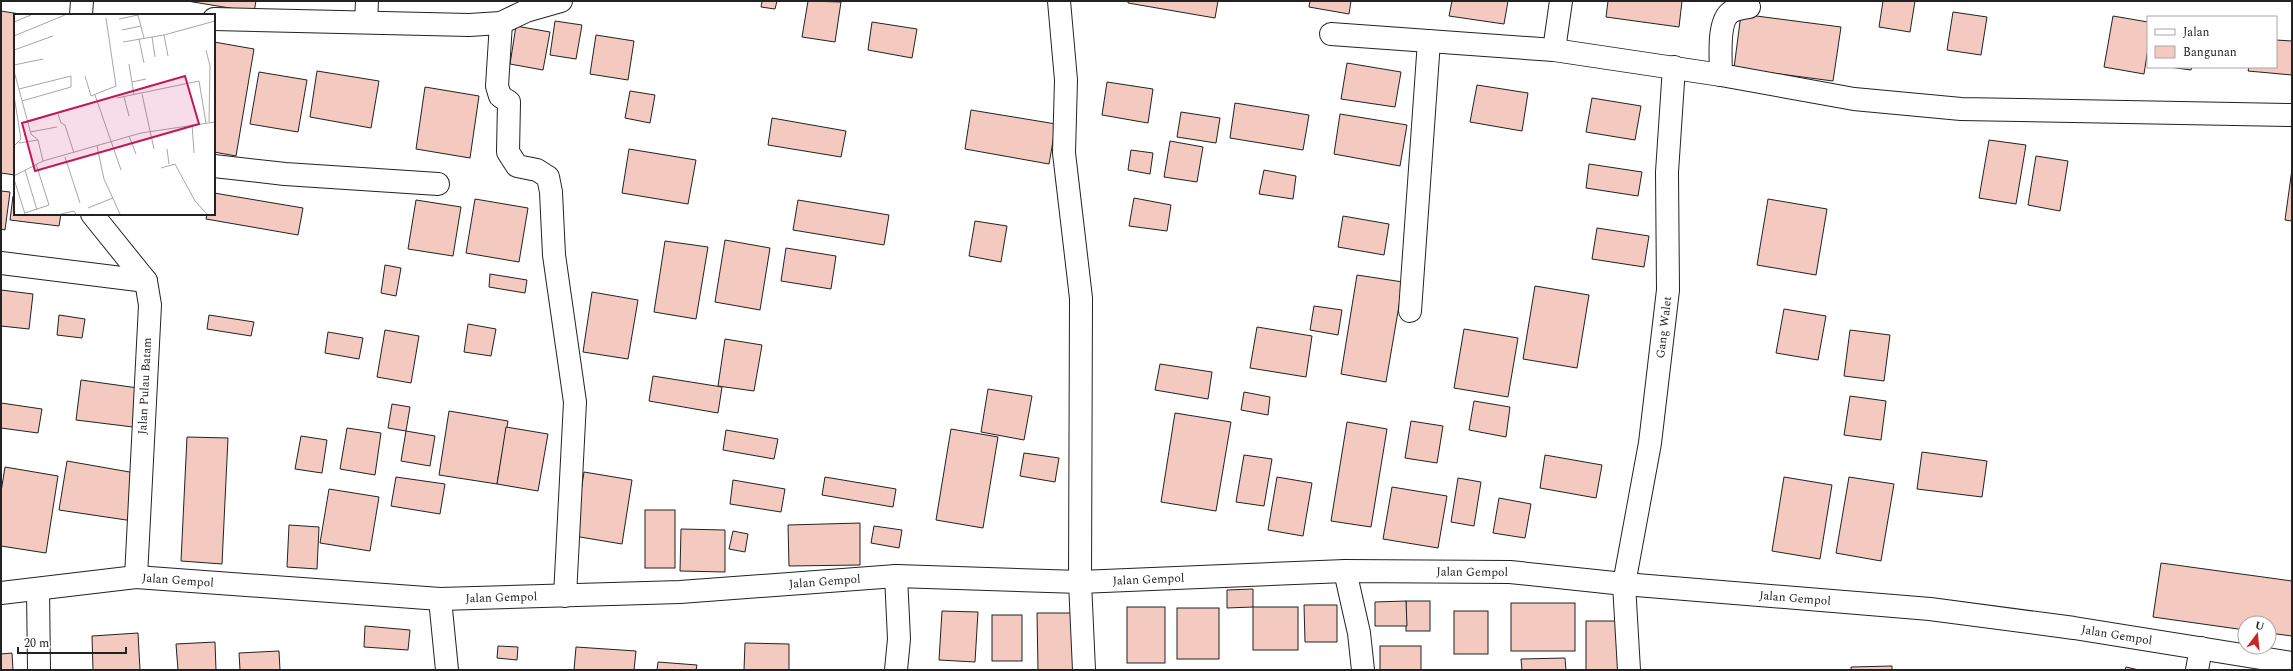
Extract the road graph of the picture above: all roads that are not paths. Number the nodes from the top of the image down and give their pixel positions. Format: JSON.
{"nodes":[{"id":1,"x":82,"y":1,"type":"edge"},
{"id":2,"x":561,"y":1,"type":"edge"},
{"id":3,"x":1059,"y":1,"type":"edge"},
{"id":4,"x":1561,"y":1,"type":"edge"},
{"id":5,"x":1750,"y":7,"type":"dead end"},
{"id":6,"x":366,"y":11,"type":"edge"},
{"id":7,"x":81,"y":14,"type":"edge"},
{"id":8,"x":215,"y":18,"type":"edge"},
{"id":9,"x":501,"y":23,"type":"junction"},
{"id":10,"x":1331,"y":34,"type":"dead end"},
{"id":11,"x":1430,"y":41,"type":"junction"},
{"id":12,"x":1554,"y":50,"type":"junction"},
{"id":13,"x":1674,"y":68,"type":"junction"},
{"id":14,"x":1721,"y":75,"type":"junction"},
{"id":15,"x":2292,"y":115,"type":"edge"},
{"id":16,"x":215,"y":166,"type":"edge"},
{"id":17,"x":438,"y":184,"type":"dead end"},
{"id":18,"x":93,"y":215,"type":"edge"},
{"id":19,"x":1,"y":263,"type":"edge"},
{"id":20,"x":146,"y":281,"type":"junction"},
{"id":21,"x":1410,"y":311,"type":"dead end"},
{"id":22,"x":1345,"y":571,"type":"junction"},
{"id":23,"x":896,"y":576,"type":"junction"},
{"id":24,"x":136,"y":577,"type":"junction"},
{"id":25,"x":1080,"y":582,"type":"junction"},
{"id":26,"x":1624,"y":584,"type":"junction"},
{"id":27,"x":38,"y":589,"type":"junction"},
{"id":28,"x":1,"y":592,"type":"edge"},
{"id":29,"x":565,"y":596,"type":"junction"},
{"id":30,"x":440,"y":599,"type":"junction"},
{"id":31,"x":2201,"y":648,"type":"junction"},
{"id":32,"x":2292,"y":663,"type":"edge"},
{"id":33,"x":39,"y":670,"type":"edge"},
{"id":34,"x":447,"y":670,"type":"edge"},
{"id":35,"x":896,"y":670,"type":"edge"},
{"id":36,"x":1084,"y":670,"type":"edge"},
{"id":37,"x":1363,"y":670,"type":"edge"},
{"id":38,"x":1629,"y":670,"type":"edge"},
{"id":39,"x":2197,"y":670,"type":"edge"}],
"edges":[{"from":1,"to":7,"type":"street"},
{"from":2,"to":9,"type":"street"},
{"from":3,"to":25,"type":"street"},
{"from":4,"to":12,"type":"street"},
{"from":5,"to":14,"type":"street"},
{"from":6,"to":8,"type":"street"},
{"from":6,"to":9,"type":"street"},
{"from":9,"to":29,"type":"street"},
{"from":10,"to":11,"type":"street"},
{"from":11,"to":12,"type":"street"},
{"from":11,"to":21,"type":"street"},
{"from":12,"to":13,"type":"street"},
{"from":13,"to":14,"type":"street"},
{"from":13,"to":26,"type":"street","name":"Gang Walet"},
{"from":14,"to":15,"type":"street"},
{"from":16,"to":17,"type":"street"},
{"from":18,"to":20,"type":"street","name":"Jalan Pulau Batam"},
{"from":19,"to":20,"type":"street"},
{"from":20,"to":24,"type":"street","name":"Jalan Pulau Batam"},
{"from":22,"to":25,"type":"street","name":"Jalan Gempol"},
{"from":22,"to":26,"type":"street","name":"Jalan Gempol"},
{"from":22,"to":37,"type":"street"},
{"from":23,"to":25,"type":"street","name":"Jalan Gempol"},
{"from":23,"to":29,"type":"street","name":"Jalan Gempol"},
{"from":23,"to":35,"type":"street"},
{"from":24,"to":27,"type":"street","name":"Jalan Gempol"},
{"from":24,"to":30,"type":"street","name":"Jalan Gempol"},
{"from":25,"to":36,"type":"street"},
{"from":26,"to":31,"type":"street","name":"Jalan Gempol"},
{"from":26,"to":38,"type":"street","name":"Gang Walet"},
{"from":27,"to":28,"type":"street","name":"Jalan Gempol"},
{"from":27,"to":33,"type":"street"},
{"from":29,"to":30,"type":"street","name":"Jalan Gempol"},
{"from":30,"to":34,"type":"street"},
{"from":31,"to":32,"type":"street","name":"Jalan Gempol"},
{"from":31,"to":39,"type":"street"}]}
